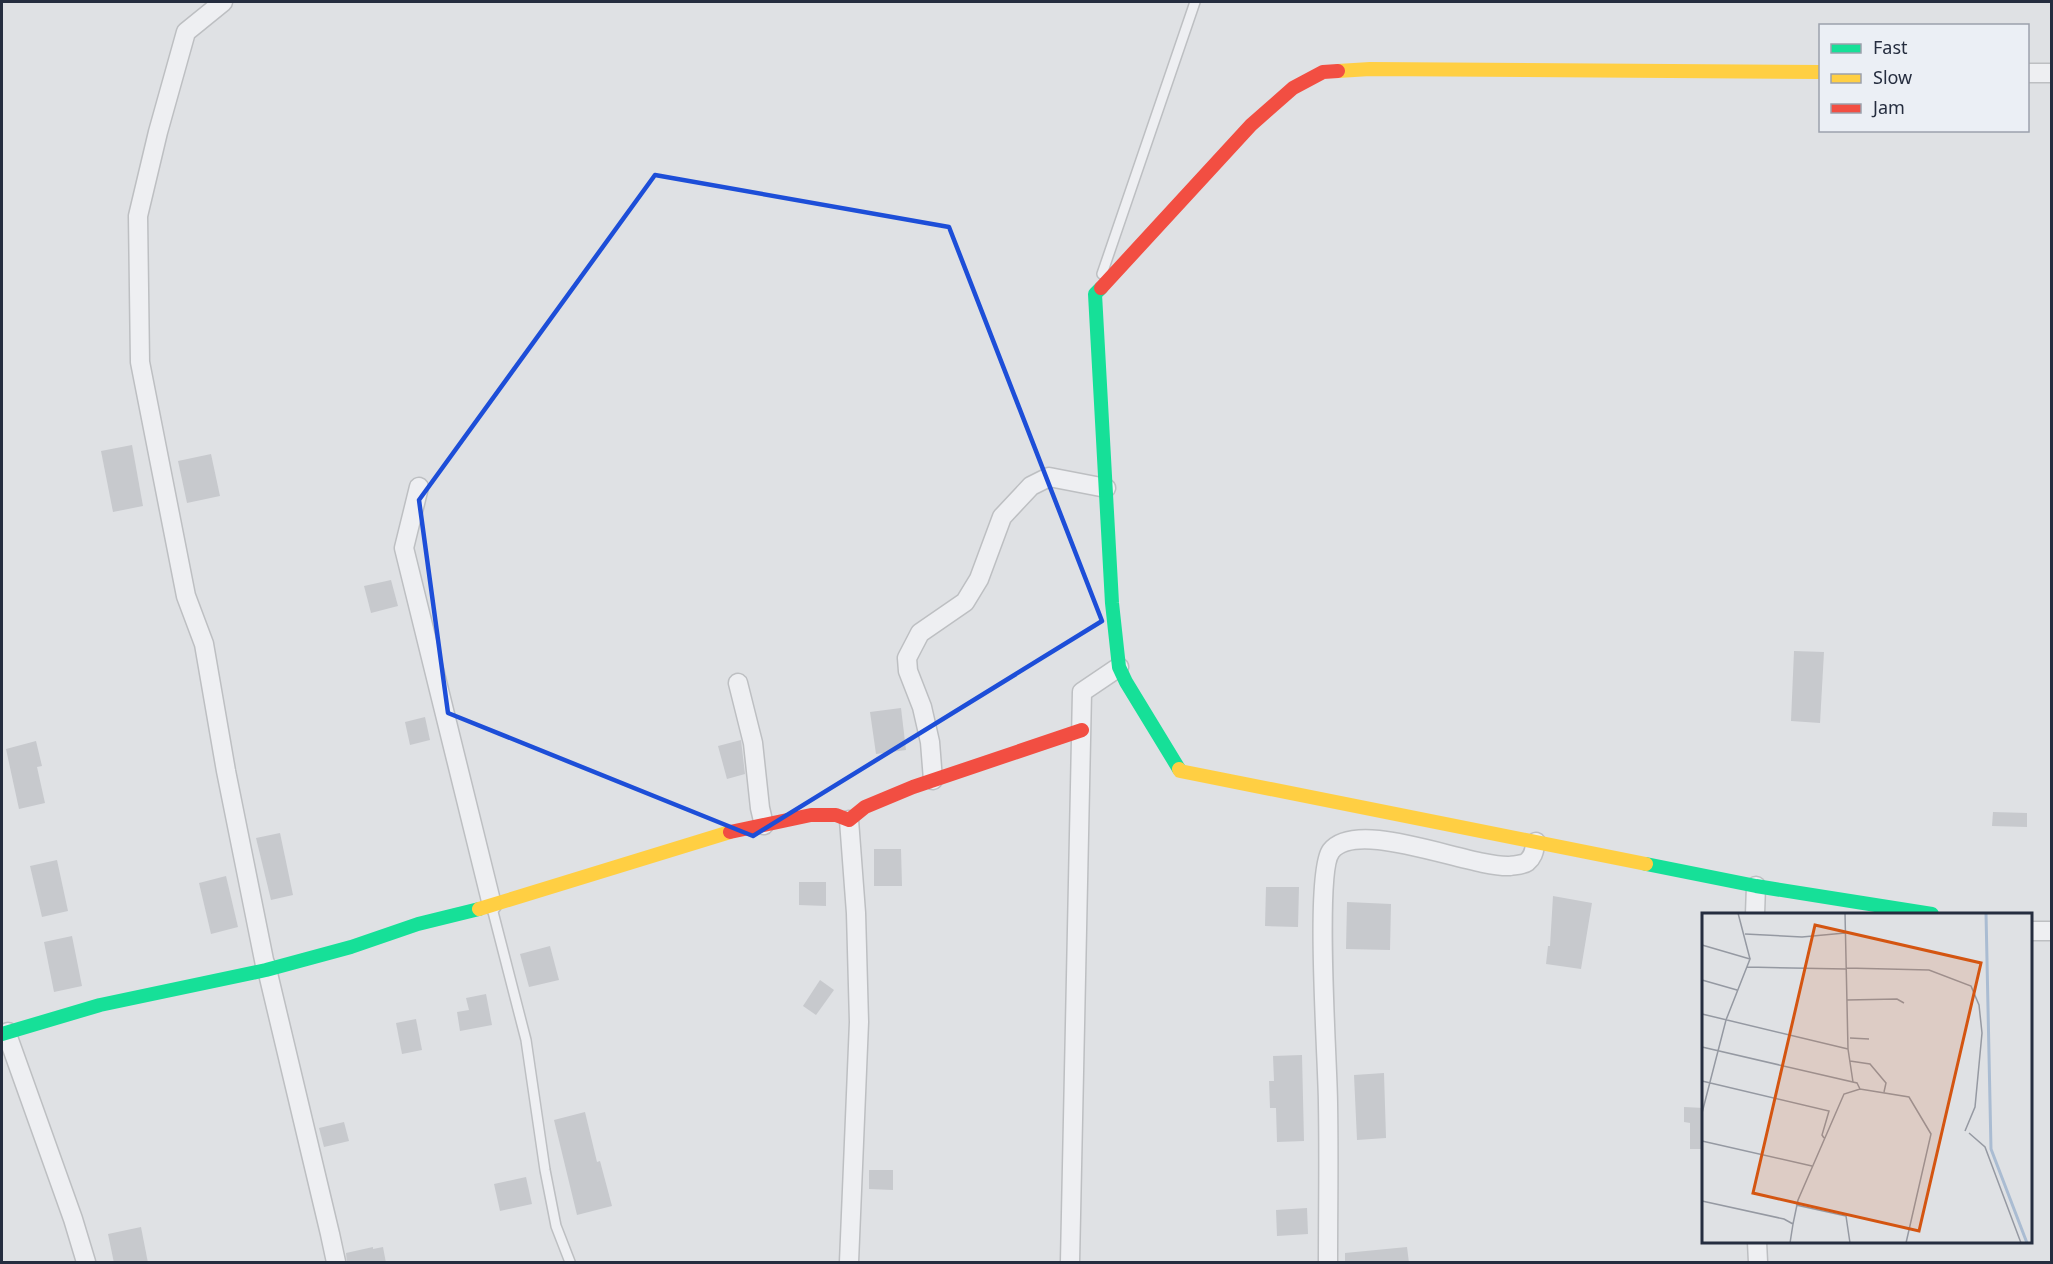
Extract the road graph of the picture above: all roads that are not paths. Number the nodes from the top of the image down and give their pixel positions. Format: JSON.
{"nodes":[{"id":1,"x":222,"y":2,"type":"edge"},
{"id":2,"x":1195,"y":2,"type":"edge"},
{"id":3,"x":1819,"y":72,"type":"edge"},
{"id":4,"x":2029,"y":73,"type":"edge"},
{"id":5,"x":2052,"y":73,"type":"edge"},
{"id":6,"x":1095,"y":294,"type":"junction"},
{"id":7,"x":419,"y":487,"type":"dead end"},
{"id":8,"x":1106,"y":488,"type":"junction"},
{"id":9,"x":1119,"y":666,"type":"junction"},
{"id":10,"x":738,"y":683,"type":"dead end"},
{"id":11,"x":1082,"y":730,"type":"junction"},
{"id":12,"x":933,"y":780,"type":"junction"},
{"id":13,"x":849,"y":819,"type":"junction"},
{"id":14,"x":764,"y":825,"type":"junction"},
{"id":15,"x":1536,"y":842,"type":"junction"},
{"id":16,"x":1756,"y":886,"type":"junction"},
{"id":17,"x":492,"y":905,"type":"junction"},
{"id":18,"x":1755,"y":913,"type":"edge"},
{"id":19,"x":1920,"y":913,"type":"edge"},
{"id":20,"x":2032,"y":931,"type":"edge"},
{"id":21,"x":2052,"y":931,"type":"edge"},
{"id":22,"x":266,"y":968,"type":"junction"},
{"id":23,"x":5,"y":1033,"type":"edge"},
{"id":24,"x":1758,"y":1243,"type":"edge"},
{"id":25,"x":86,"y":1263,"type":"edge"},
{"id":26,"x":336,"y":1263,"type":"edge"},
{"id":27,"x":570,"y":1263,"type":"edge"},
{"id":28,"x":849,"y":1263,"type":"edge"},
{"id":29,"x":1070,"y":1263,"type":"edge"},
{"id":30,"x":1328,"y":1263,"type":"edge"},
{"id":31,"x":1758,"y":1263,"type":"edge"}],
"edges":[{"from":1,"to":22,"type":"street"},
{"from":2,"to":6,"type":"lane"},
{"from":3,"to":6,"type":"street"},
{"from":4,"to":5,"type":"street"},
{"from":6,"to":8,"type":"street"},
{"from":7,"to":17,"type":"street"},
{"from":8,"to":9,"type":"street"},
{"from":8,"to":12,"type":"street"},
{"from":9,"to":11,"type":"street"},
{"from":9,"to":15,"type":"street"},
{"from":10,"to":14,"type":"street"},
{"from":11,"to":12,"type":"street"},
{"from":11,"to":29,"type":"street"},
{"from":12,"to":13,"type":"street"},
{"from":13,"to":14,"type":"street"},
{"from":13,"to":28,"type":"street"},
{"from":14,"to":17,"type":"street"},
{"from":15,"to":16,"type":"street"},
{"from":15,"to":30,"type":"street"},
{"from":16,"to":18,"type":"street"},
{"from":16,"to":19,"type":"street"},
{"from":17,"to":22,"type":"street"},
{"from":17,"to":27,"type":"lane"},
{"from":20,"to":21,"type":"street"},
{"from":22,"to":23,"type":"street"},
{"from":22,"to":26,"type":"street"},
{"from":23,"to":25,"type":"street"},
{"from":24,"to":31,"type":"street"}]}
